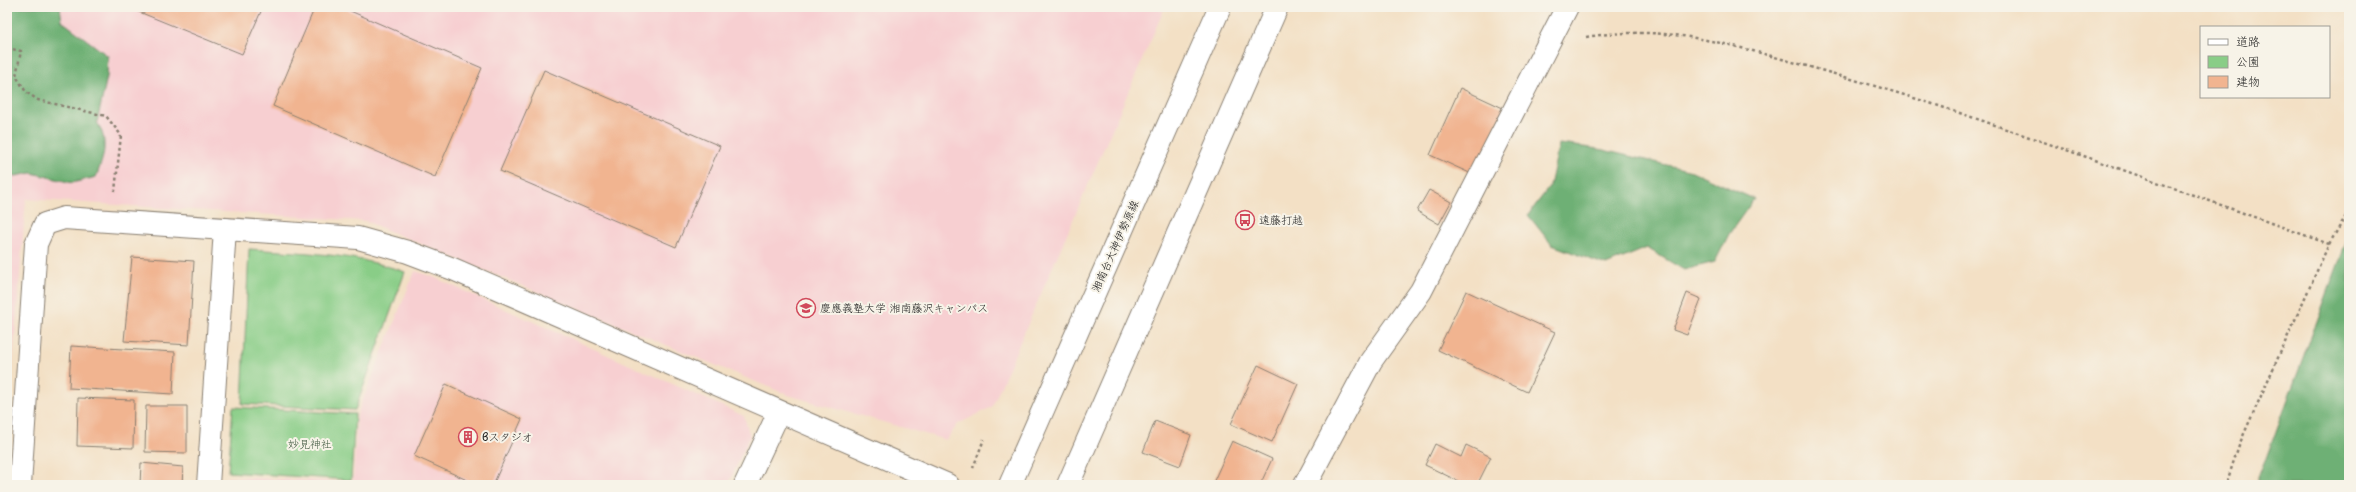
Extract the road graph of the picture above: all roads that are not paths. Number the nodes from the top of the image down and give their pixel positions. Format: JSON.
{"nodes":[{"id":1,"x":1220,"y":7,"type":"edge"},
{"id":2,"x":1277,"y":7,"type":"edge"},
{"id":3,"x":1567,"y":7,"type":"edge"},
{"id":4,"x":225,"y":229,"type":"junction"},
{"id":5,"x":779,"y":412,"type":"junction"},
{"id":6,"x":20,"y":485,"type":"edge"},
{"id":7,"x":208,"y":485,"type":"edge"},
{"id":8,"x":745,"y":485,"type":"edge"},
{"id":9,"x":948,"y":485,"type":"edge"},
{"id":10,"x":1010,"y":485,"type":"edge"},
{"id":11,"x":1068,"y":485,"type":"edge"},
{"id":12,"x":1305,"y":485,"type":"edge"}],
"edges":[{"from":1,"to":10,"type":"street","name":"湘南台大神伊勢原線"},
{"from":2,"to":11,"type":"street"},
{"from":3,"to":12,"type":"street"},
{"from":4,"to":5,"type":"street"},
{"from":4,"to":6,"type":"street"},
{"from":4,"to":7,"type":"street"},
{"from":5,"to":8,"type":"street"},
{"from":5,"to":9,"type":"street"}]}
